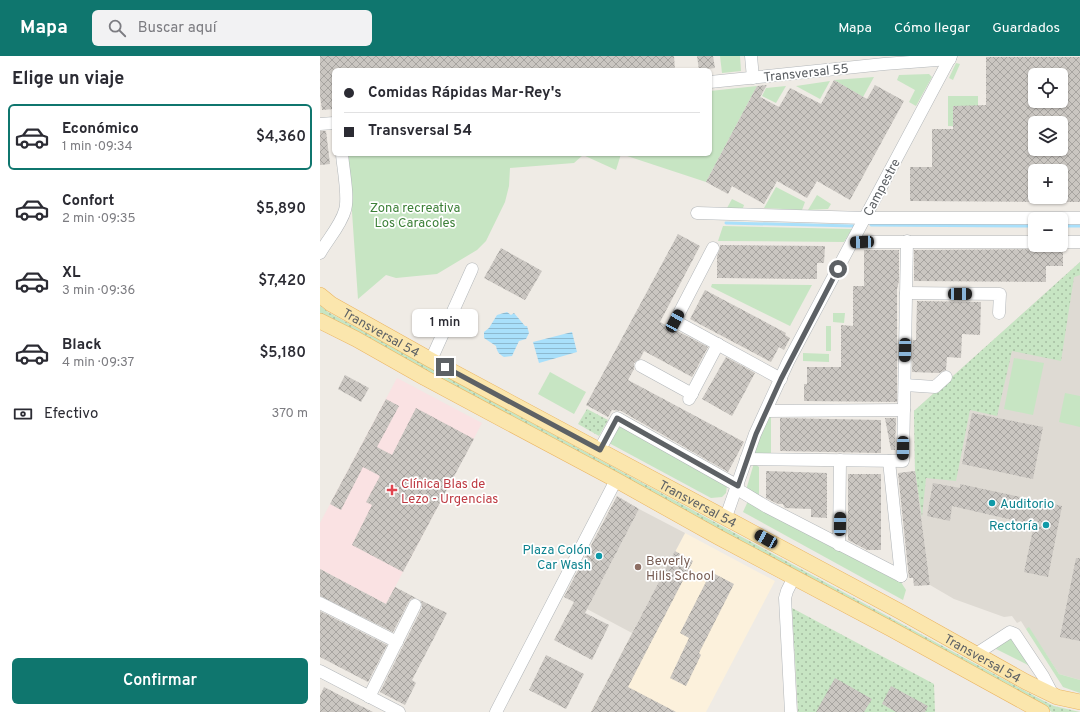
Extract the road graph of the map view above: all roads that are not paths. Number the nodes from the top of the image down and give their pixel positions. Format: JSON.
{"nodes":[{"id":1,"x":751,"y":56,"type":"edge"},
{"id":2,"x":951,"y":58,"type":"edge"},
{"id":3,"x":753,"y":78,"type":"junction"},
{"id":4,"x":712,"y":82,"type":"edge"},
{"id":5,"x":332,"y":123,"type":"edge"},
{"id":6,"x":320,"y":124,"type":"edge"},
{"id":7,"x":342,"y":156,"type":"edge"},
{"id":8,"x":697,"y":213,"type":"dead end"},
{"id":9,"x":865,"y":218,"type":"junction"},
{"id":10,"x":1080,"y":218,"type":"edge"},
{"id":11,"x":907,"y":241,"type":"junction"},
{"id":12,"x":852,"y":242,"type":"junction"},
{"id":13,"x":1028,"y":242,"type":"edge"},
{"id":14,"x":1068,"y":242,"type":"edge"},
{"id":15,"x":1080,"y":242,"type":"edge"},
{"id":16,"x":713,"y":248,"type":"dead end"},
{"id":17,"x":320,"y":253,"type":"edge"},
{"id":18,"x":472,"y":269,"type":"dead end"},
{"id":19,"x":906,"y":293,"type":"junction"},
{"id":20,"x":320,"y":295,"type":"edge"},
{"id":21,"x":1000,"y":313,"type":"dead end"},
{"id":22,"x":320,"y":321,"type":"edge"},
{"id":23,"x":718,"y":344,"type":"junction"},
{"id":24,"x":431,"y":360,"type":"junction"},
{"id":25,"x":641,"y":366,"type":"dead end"},
{"id":26,"x":946,"y":377,"type":"dead end"},
{"id":27,"x":781,"y":379,"type":"junction"},
{"id":28,"x":904,"y":385,"type":"junction"},
{"id":29,"x":904,"y":410,"type":"junction"},
{"id":30,"x":766,"y":411,"type":"junction"},
{"id":31,"x":600,"y":450,"type":"junction"},
{"id":32,"x":746,"y":459,"type":"junction"},
{"id":33,"x":840,"y":460,"type":"junction"},
{"id":34,"x":889,"y":461,"type":"junction"},
{"id":35,"x":616,"y":480,"type":"junction"},
{"id":36,"x":737,"y":488,"type":"junction"},
{"id":37,"x":726,"y":517,"type":"junction"},
{"id":38,"x":839,"y":545,"type":"junction"},
{"id":39,"x":794,"y":577,"type":"junction"},
{"id":40,"x":320,"y":603,"type":"edge"},
{"id":41,"x":416,"y":605,"type":"dead end"},
{"id":42,"x":397,"y":642,"type":"junction"},
{"id":43,"x":976,"y":654,"type":"junction"},
{"id":44,"x":320,"y":671,"type":"edge"},
{"id":45,"x":1053,"y":695,"type":"junction"},
{"id":46,"x":369,"y":697,"type":"junction"},
{"id":47,"x":1080,"y":702,"type":"edge"},
{"id":48,"x":399,"y":712,"type":"edge"},
{"id":49,"x":496,"y":712,"type":"edge"},
{"id":50,"x":791,"y":712,"type":"edge"},
{"id":51,"x":1042,"y":712,"type":"edge"}],
"edges":[{"from":1,"to":3,"type":"street"},
{"from":2,"to":3,"type":"street","name":"Transversal 55"},
{"from":2,"to":9,"type":"street","name":"Campestre"},
{"from":3,"to":4,"type":"street","name":"Transversal 55"},
{"from":5,"to":6,"type":"street"},
{"from":7,"to":17,"type":"street"},
{"from":8,"to":9,"type":"street"},
{"from":9,"to":10,"type":"street"},
{"from":9,"to":12,"type":"street","name":"Campestre"},
{"from":11,"to":12,"type":"street"},
{"from":11,"to":13,"type":"street"},
{"from":11,"to":19,"type":"street"},
{"from":12,"to":27,"type":"street","name":"Campestre"},
{"from":14,"to":15,"type":"street"},
{"from":16,"to":23,"type":"street"},
{"from":18,"to":24,"type":"street"},
{"from":19,"to":21,"type":"street"},
{"from":19,"to":28,"type":"street"},
{"from":20,"to":24,"type":"main road","name":"Transversal 54"},
{"from":22,"to":35,"type":"main road","name":"Transversal 54"},
{"from":23,"to":25,"type":"street"},
{"from":23,"to":27,"type":"street"},
{"from":24,"to":31,"type":"main road","name":"Transversal 54"},
{"from":26,"to":28,"type":"street"},
{"from":27,"to":30,"type":"street","name":"Campestre"},
{"from":28,"to":29,"type":"street"},
{"from":29,"to":30,"type":"street"},
{"from":29,"to":34,"type":"street"},
{"from":30,"to":32,"type":"street","name":"Campestre"},
{"from":31,"to":36,"type":"street"},
{"from":31,"to":37,"type":"main road","name":"Transversal 54"},
{"from":32,"to":33,"type":"street"},
{"from":32,"to":36,"type":"street","name":"Campestre"},
{"from":33,"to":34,"type":"street"},
{"from":33,"to":38,"type":"street"},
{"from":34,"to":38,"type":"street"},
{"from":35,"to":39,"type":"main road","name":"Transversal 54"},
{"from":35,"to":49,"type":"street"},
{"from":36,"to":37,"type":"street","name":"Campestre"},
{"from":36,"to":38,"type":"street"},
{"from":37,"to":43,"type":"main road","name":"Transversal 54"},
{"from":39,"to":50,"type":"street"},
{"from":39,"to":51,"type":"main road","name":"Transversal 54"},
{"from":40,"to":42,"type":"street"},
{"from":41,"to":42,"type":"street"},
{"from":42,"to":46,"type":"street"},
{"from":43,"to":45,"type":"main road","name":"Transversal 54"},
{"from":43,"to":45,"type":"street"},
{"from":44,"to":46,"type":"street"},
{"from":45,"to":47,"type":"main road","name":"Transversal 54"},
{"from":46,"to":48,"type":"street"}]}
